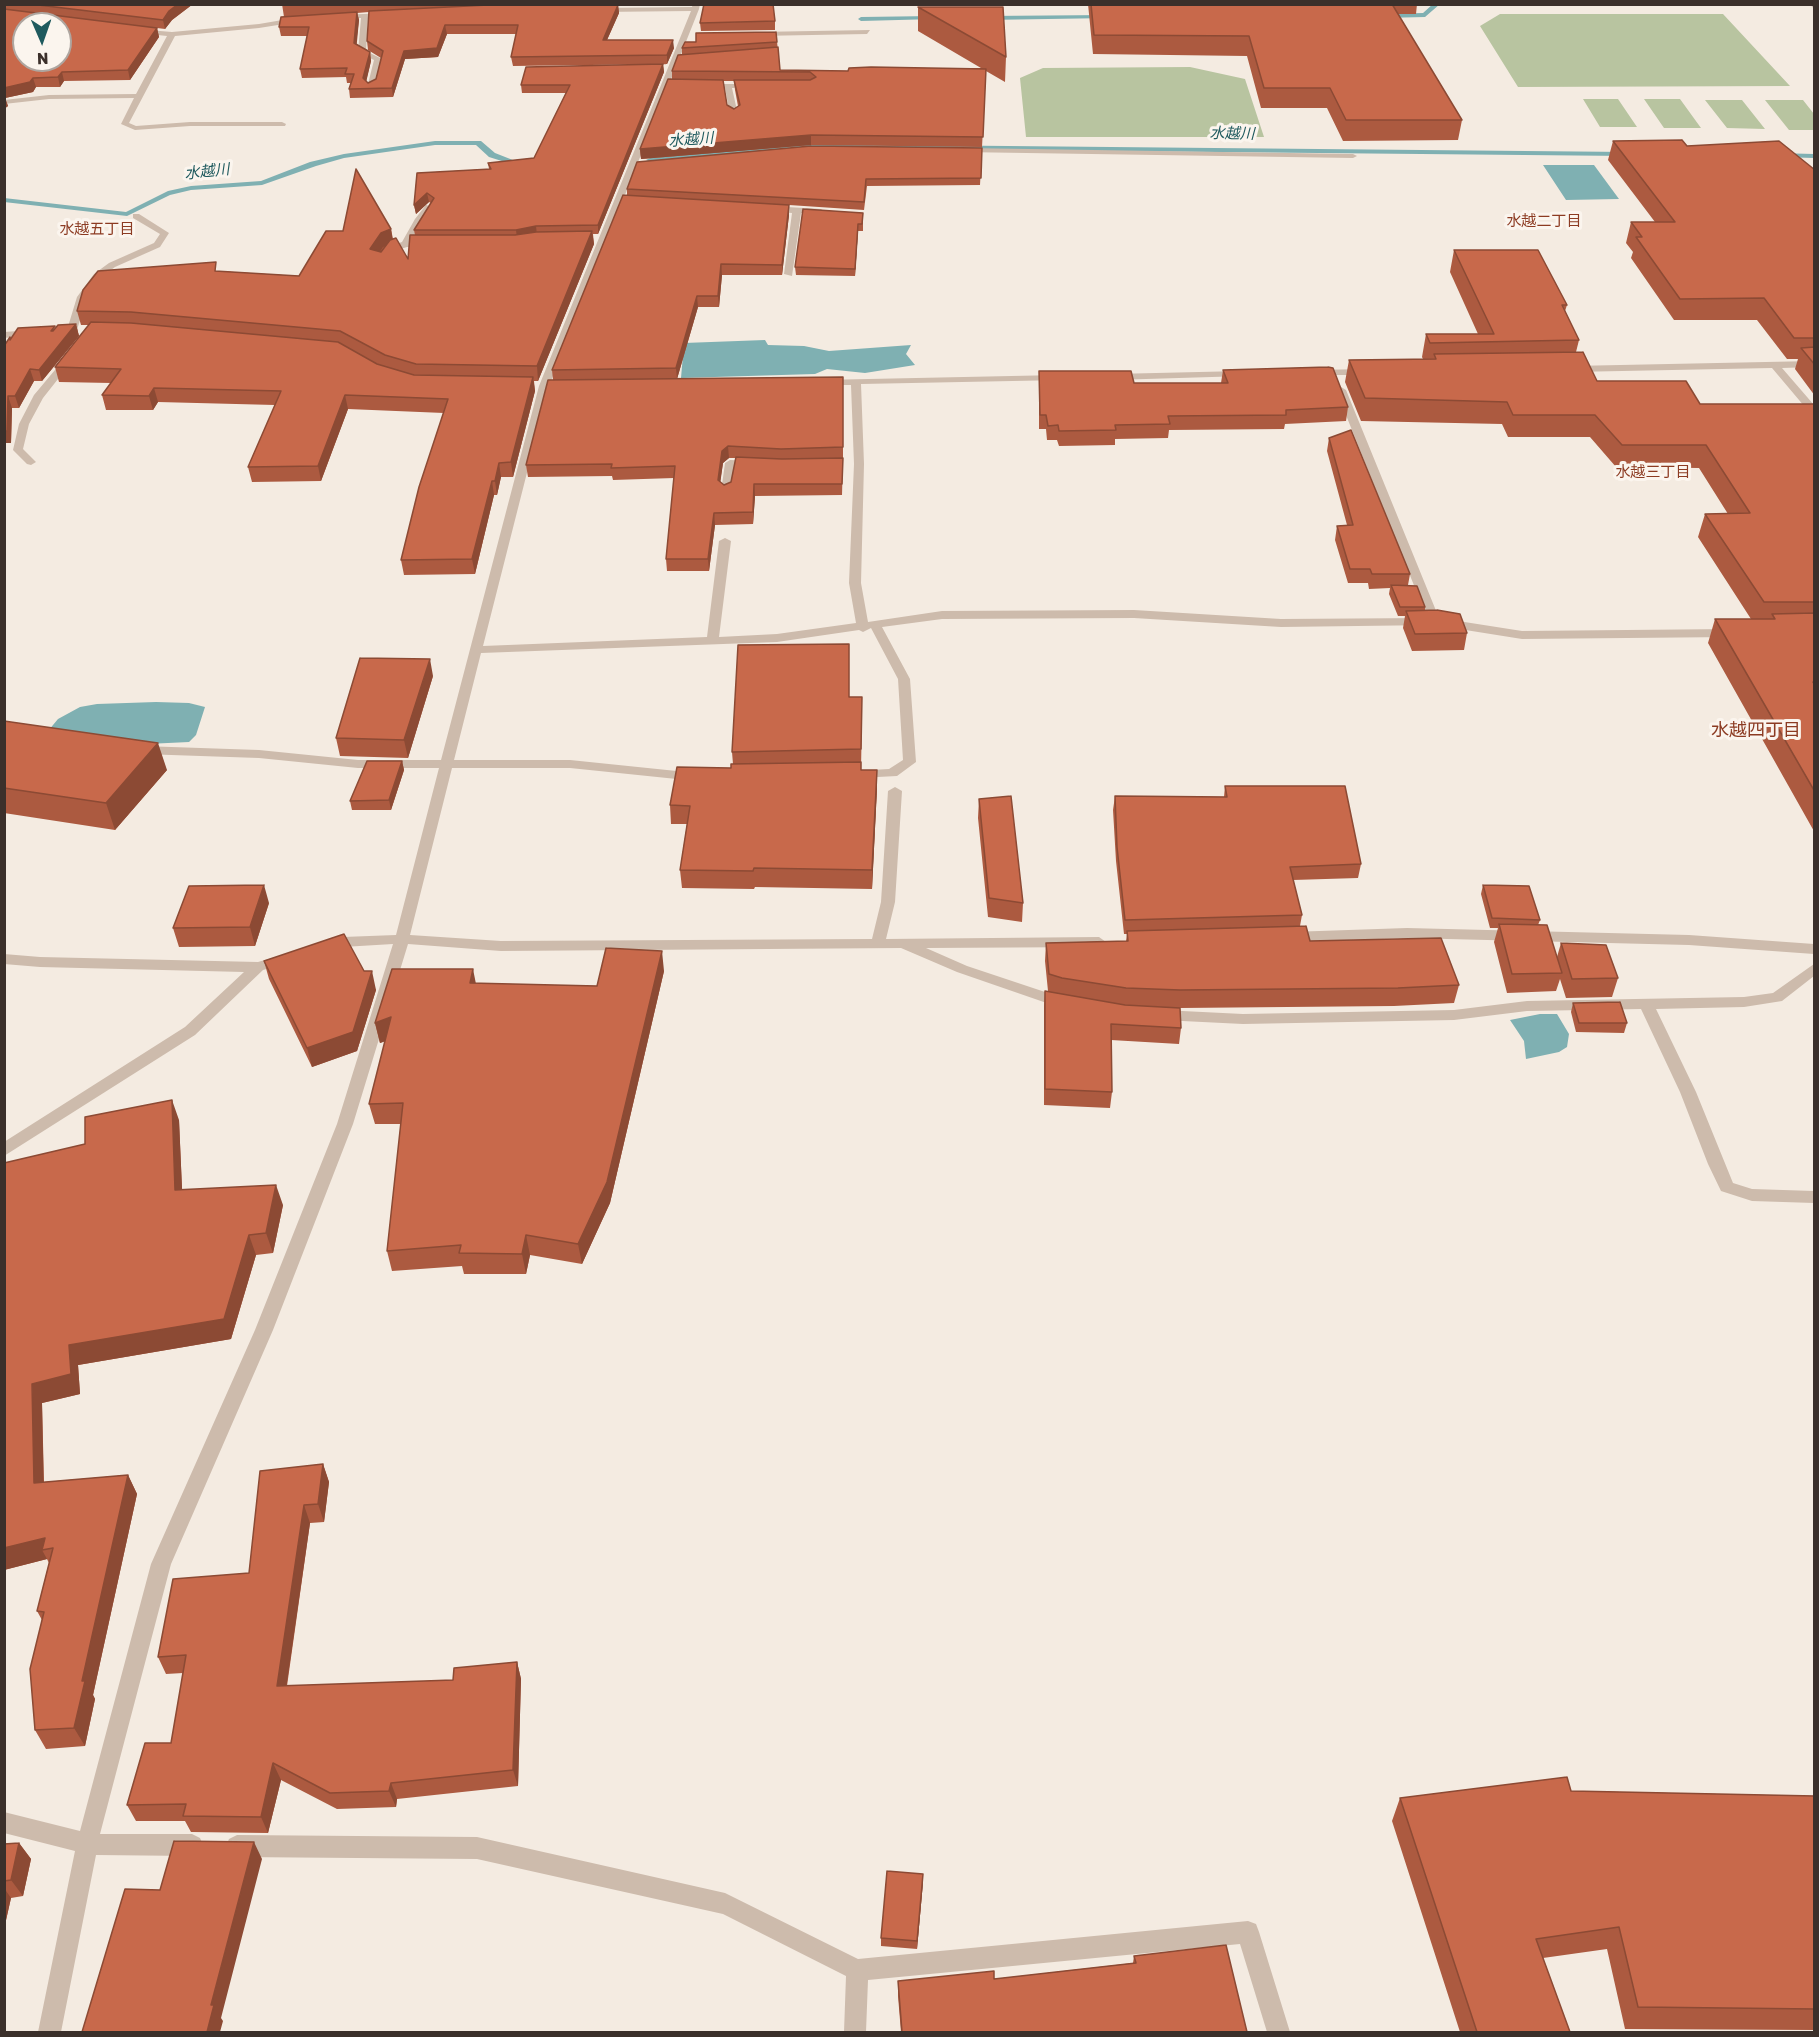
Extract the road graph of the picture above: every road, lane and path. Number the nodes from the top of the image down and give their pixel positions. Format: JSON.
{"nodes":[{"id":1,"x":697,"y":7,"type":"edge"},
{"id":2,"x":587,"y":10,"type":"edge"},
{"id":3,"x":399,"y":14,"type":"edge"},
{"id":4,"x":365,"y":16,"type":"junction"},
{"id":5,"x":331,"y":18,"type":"edge"},
{"id":6,"x":308,"y":19,"type":"edge"},
{"id":7,"x":130,"y":30,"type":"edge"},
{"id":8,"x":867,"y":32,"type":"dead end"},
{"id":9,"x":172,"y":34,"type":"junction"},
{"id":10,"x":753,"y":34,"type":"edge"},
{"id":11,"x":685,"y":36,"type":"junction"},
{"id":12,"x":696,"y":36,"type":"edge"},
{"id":13,"x":686,"y":59,"type":"edge"},
{"id":14,"x":673,"y":64,"type":"junction"},
{"id":15,"x":660,"y":69,"type":"edge"},
{"id":16,"x":664,"y":85,"type":"junction"},
{"id":17,"x":675,"y":85,"type":"edge"},
{"id":18,"x":696,"y":86,"type":"edge"},
{"id":19,"x":728,"y":86,"type":"junction"},
{"id":20,"x":764,"y":86,"type":"edge"},
{"id":21,"x":371,"y":88,"type":"edge"},
{"id":22,"x":139,"y":96,"type":"junction"},
{"id":23,"x":4,"y":102,"type":"edge"},
{"id":24,"x":734,"y":115,"type":"edge"},
{"id":25,"x":282,"y":124,"type":"dead end"},
{"id":26,"x":953,"y":150,"type":"edge"},
{"id":27,"x":1353,"y":156,"type":"dead end"},
{"id":28,"x":617,"y":200,"type":"junction"},
{"id":29,"x":629,"y":201,"type":"edge"},
{"id":30,"x":429,"y":207,"type":"edge"},
{"id":31,"x":761,"y":208,"type":"edge"},
{"id":32,"x":797,"y":211,"type":"junction"},
{"id":33,"x":831,"y":213,"type":"edge"},
{"id":34,"x":136,"y":216,"type":"dead end"},
{"id":35,"x":591,"y":239,"type":"edge"},
{"id":36,"x":602,"y":239,"type":"junction"},
{"id":37,"x":406,"y":244,"type":"junction"},
{"id":38,"x":440,"y":244,"type":"edge"},
{"id":39,"x":380,"y":262,"type":"edge"},
{"id":40,"x":789,"y":274,"type":"dead end"},
{"id":41,"x":61,"y":331,"type":"edge"},
{"id":42,"x":38,"y":333,"type":"edge"},
{"id":43,"x":4,"y":335,"type":"edge"},
{"id":44,"x":76,"y":350,"type":"edge"},
{"id":45,"x":1815,"y":364,"type":"edge"},
{"id":46,"x":1774,"y":365,"type":"junction"},
{"id":47,"x":1560,"y":369,"type":"edge"},
{"id":48,"x":1382,"y":372,"type":"edge"},
{"id":49,"x":1335,"y":373,"type":"junction"},
{"id":50,"x":1251,"y":374,"type":"edge"},
{"id":51,"x":1299,"y":374,"type":"edge"},
{"id":52,"x":1071,"y":377,"type":"edge"},
{"id":53,"x":1107,"y":377,"type":"edge"},
{"id":54,"x":856,"y":381,"type":"junction"},
{"id":55,"x":810,"y":382,"type":"edge"},
{"id":56,"x":1815,"y":411,"type":"edge"},
{"id":57,"x":31,"y":462,"type":"dead end"},
{"id":58,"x":761,"y":465,"type":"edge"},
{"id":59,"x":726,"y":492,"type":"edge"},
{"id":60,"x":725,"y":542,"type":"dead end"},
{"id":61,"x":1434,"y":621,"type":"junction"},
{"id":62,"x":869,"y":627,"type":"junction"},
{"id":63,"x":1744,"y":632,"type":"edge"},
{"id":64,"x":712,"y":641,"type":"junction"},
{"id":65,"x":478,"y":650,"type":"junction"},
{"id":66,"x":124,"y":749,"type":"edge"},
{"id":67,"x":448,"y":764,"type":"junction"},
{"id":68,"x":844,"y":774,"type":"edge"},
{"id":69,"x":713,"y":777,"type":"edge"},
{"id":70,"x":895,"y":791,"type":"dead end"},
{"id":71,"x":1277,"y":937,"type":"edge"},
{"id":72,"x":402,"y":939,"type":"junction"},
{"id":73,"x":1113,"y":942,"type":"edge"},
{"id":74,"x":878,"y":943,"type":"junction"},
{"id":75,"x":901,"y":943,"type":"junction"},
{"id":76,"x":1815,"y":949,"type":"edge"},
{"id":77,"x":4,"y":959,"type":"edge"},
{"id":78,"x":258,"y":967,"type":"junction"},
{"id":79,"x":1815,"y":969,"type":"edge"},
{"id":80,"x":1647,"y":1005,"type":"junction"},
{"id":81,"x":1080,"y":1006,"type":"edge"},
{"id":82,"x":1145,"y":1014,"type":"edge"},
{"id":83,"x":4,"y":1150,"type":"edge"},
{"id":84,"x":1815,"y":1197,"type":"edge"},
{"id":85,"x":4,"y":1822,"type":"edge"},
{"id":86,"x":87,"y":1844,"type":"junction"},
{"id":87,"x":857,"y":1970,"type":"junction"},
{"id":88,"x":49,"y":2032,"type":"edge"},
{"id":89,"x":855,"y":2032,"type":"edge"},
{"id":90,"x":1278,"y":2032,"type":"edge"}],
"edges":[{"from":1,"to":2,"type":"street"},
{"from":1,"to":11,"type":"street"},
{"from":3,"to":4,"type":"street"},
{"from":4,"to":5,"type":"street"},
{"from":4,"to":21,"type":"street"},
{"from":6,"to":9,"type":"street"},
{"from":7,"to":9,"type":"street"},
{"from":8,"to":10,"type":"street"},
{"from":9,"to":22,"type":"street"},
{"from":11,"to":12,"type":"street"},
{"from":11,"to":14,"type":"street"},
{"from":13,"to":14,"type":"street"},
{"from":14,"to":15,"type":"street"},
{"from":14,"to":16,"type":"street"},
{"from":16,"to":17,"type":"street"},
{"from":16,"to":28,"type":"street"},
{"from":18,"to":19,"type":"street"},
{"from":19,"to":20,"type":"street"},
{"from":19,"to":24,"type":"street"},
{"from":22,"to":23,"type":"street"},
{"from":22,"to":25,"type":"street"},
{"from":26,"to":27,"type":"street"},
{"from":28,"to":29,"type":"street"},
{"from":28,"to":36,"type":"street"},
{"from":30,"to":37,"type":"street"},
{"from":31,"to":32,"type":"street"},
{"from":32,"to":33,"type":"street"},
{"from":32,"to":40,"type":"street"},
{"from":34,"to":41,"type":"street"},
{"from":35,"to":36,"type":"street"},
{"from":36,"to":65,"type":"street"},
{"from":37,"to":38,"type":"street"},
{"from":37,"to":39,"type":"street"},
{"from":42,"to":43,"type":"street"},
{"from":44,"to":57,"type":"street"},
{"from":45,"to":46,"type":"street"},
{"from":46,"to":47,"type":"street"},
{"from":46,"to":56,"type":"street"},
{"from":48,"to":49,"type":"street"},
{"from":49,"to":51,"type":"street"},
{"from":49,"to":61,"type":"street"},
{"from":50,"to":53,"type":"street"},
{"from":52,"to":54,"type":"street"},
{"from":54,"to":55,"type":"street"},
{"from":54,"to":62,"type":"street"},
{"from":58,"to":59,"type":"street"},
{"from":60,"to":64,"type":"street"},
{"from":61,"to":62,"type":"street"},
{"from":61,"to":63,"type":"street"},
{"from":62,"to":64,"type":"street"},
{"from":62,"to":68,"type":"street"},
{"from":64,"to":65,"type":"street"},
{"from":65,"to":67,"type":"street"},
{"from":66,"to":67,"type":"street"},
{"from":67,"to":69,"type":"street"},
{"from":67,"to":72,"type":"street"},
{"from":70,"to":74,"type":"street"},
{"from":71,"to":76,"type":"street"},
{"from":72,"to":74,"type":"street"},
{"from":72,"to":78,"type":"street"},
{"from":72,"to":86,"type":"street"},
{"from":73,"to":75,"type":"street"},
{"from":74,"to":75,"type":"street"},
{"from":75,"to":81,"type":"street"},
{"from":77,"to":78,"type":"street"},
{"from":78,"to":83,"type":"street"},
{"from":79,"to":80,"type":"street"},
{"from":80,"to":82,"type":"street"},
{"from":80,"to":84,"type":"street"},
{"from":85,"to":86,"type":"street"},
{"from":86,"to":87,"type":"street"},
{"from":86,"to":88,"type":"street"},
{"from":87,"to":89,"type":"street"},
{"from":87,"to":90,"type":"street"}]}
